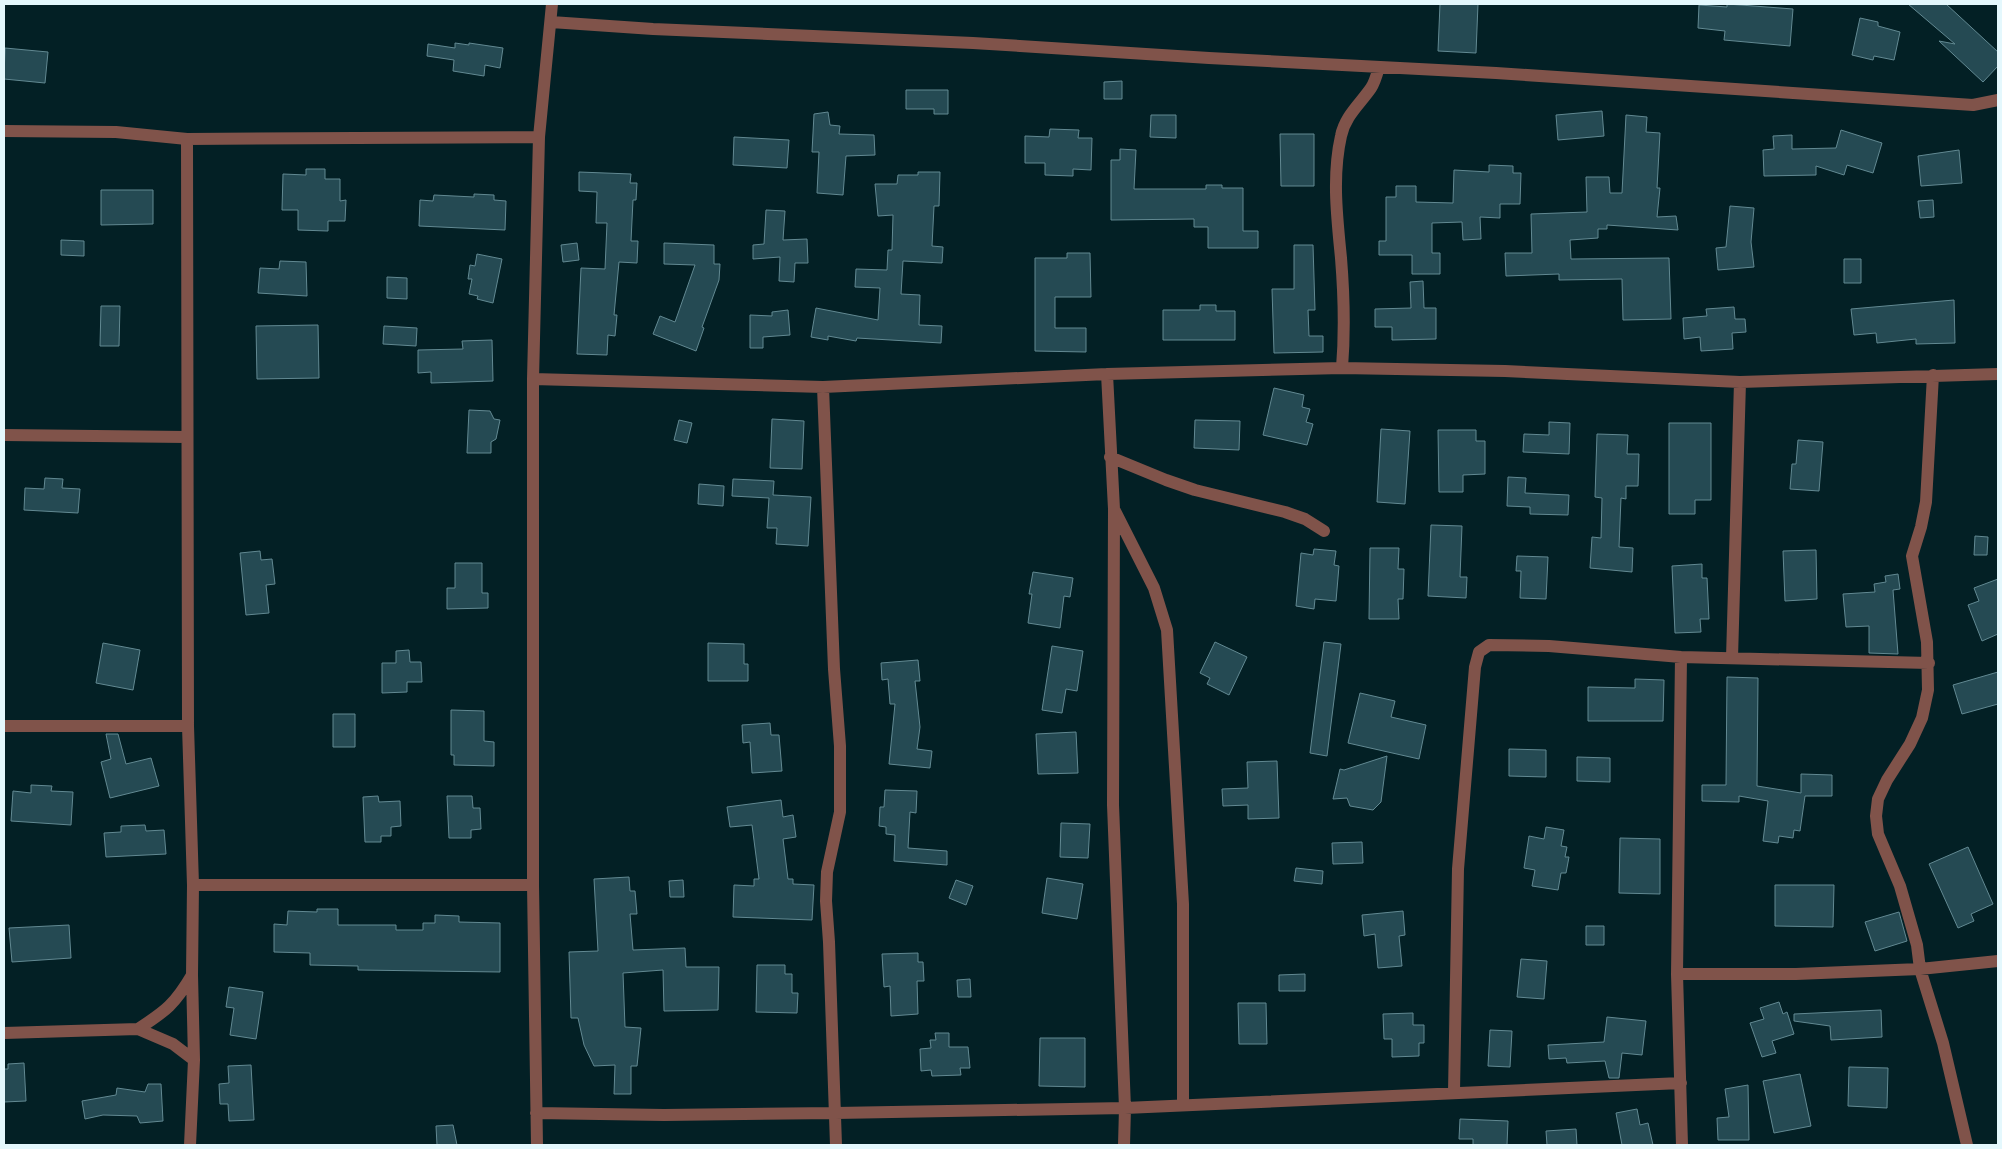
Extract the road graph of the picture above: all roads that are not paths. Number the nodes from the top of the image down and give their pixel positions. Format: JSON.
{"nodes":[{"id":1,"x":552,"y":4,"type":"edge"},
{"id":2,"x":551,"y":22,"type":"junction"},
{"id":3,"x":1379,"y":67,"type":"junction"},
{"id":4,"x":1998,"y":100,"type":"edge"},
{"id":5,"x":4,"y":131,"type":"edge"},
{"id":6,"x":539,"y":137,"type":"junction"},
{"id":7,"x":187,"y":138,"type":"junction"},
{"id":8,"x":1342,"y":368,"type":"junction"},
{"id":9,"x":1107,"y":374,"type":"junction"},
{"id":10,"x":1998,"y":374,"type":"edge"},
{"id":11,"x":1933,"y":375,"type":"junction"},
{"id":12,"x":534,"y":379,"type":"junction"},
{"id":13,"x":1740,"y":382,"type":"junction"},
{"id":14,"x":823,"y":387,"type":"junction"},
{"id":15,"x":4,"y":435,"type":"edge"},
{"id":16,"x":186,"y":438,"type":"junction"},
{"id":17,"x":1110,"y":457,"type":"junction"},
{"id":18,"x":1114,"y":508,"type":"junction"},
{"id":19,"x":1324,"y":531,"type":"dead end"},
{"id":20,"x":1681,"y":657,"type":"junction"},
{"id":21,"x":1732,"y":658,"type":"junction"},
{"id":22,"x":1929,"y":663,"type":"junction"},
{"id":23,"x":4,"y":726,"type":"edge"},
{"id":24,"x":188,"y":726,"type":"junction"},
{"id":25,"x":193,"y":885,"type":"junction"},
{"id":26,"x":533,"y":885,"type":"junction"},
{"id":27,"x":1998,"y":961,"type":"edge"},
{"id":28,"x":1920,"y":968,"type":"junction"},
{"id":29,"x":1677,"y":974,"type":"junction"},
{"id":30,"x":192,"y":975,"type":"junction"},
{"id":31,"x":138,"y":1029,"type":"junction"},
{"id":32,"x":4,"y":1033,"type":"edge"},
{"id":33,"x":194,"y":1060,"type":"junction"},
{"id":34,"x":1681,"y":1083,"type":"junction"},
{"id":35,"x":1454,"y":1092,"type":"junction"},
{"id":36,"x":1183,"y":1104,"type":"junction"},
{"id":37,"x":1125,"y":1108,"type":"junction"},
{"id":38,"x":536,"y":1113,"type":"junction"},
{"id":39,"x":836,"y":1113,"type":"junction"},
{"id":40,"x":190,"y":1145,"type":"edge"},
{"id":41,"x":537,"y":1145,"type":"edge"},
{"id":42,"x":836,"y":1145,"type":"edge"},
{"id":43,"x":1124,"y":1145,"type":"edge"},
{"id":44,"x":1682,"y":1145,"type":"edge"},
{"id":45,"x":1967,"y":1145,"type":"edge"}],
"edges":[{"from":1,"to":2,"type":"street"},
{"from":2,"to":3,"type":"street"},
{"from":2,"to":6,"type":"street"},
{"from":3,"to":4,"type":"street"},
{"from":3,"to":8,"type":"street"},
{"from":5,"to":7,"type":"street"},
{"from":6,"to":7,"type":"street"},
{"from":6,"to":12,"type":"street"},
{"from":7,"to":16,"type":"street"},
{"from":8,"to":9,"type":"street"},
{"from":8,"to":13,"type":"street"},
{"from":9,"to":14,"type":"street"},
{"from":9,"to":17,"type":"street"},
{"from":10,"to":11,"type":"street"},
{"from":11,"to":13,"type":"street"},
{"from":11,"to":22,"type":"street"},
{"from":12,"to":14,"type":"street"},
{"from":12,"to":26,"type":"street"},
{"from":13,"to":21,"type":"street"},
{"from":14,"to":39,"type":"street"},
{"from":15,"to":16,"type":"street"},
{"from":16,"to":24,"type":"street"},
{"from":17,"to":18,"type":"street"},
{"from":17,"to":19,"type":"street"},
{"from":18,"to":36,"type":"street"},
{"from":18,"to":37,"type":"street"},
{"from":20,"to":21,"type":"street"},
{"from":20,"to":29,"type":"street"},
{"from":20,"to":35,"type":"street"},
{"from":21,"to":22,"type":"street"},
{"from":22,"to":28,"type":"street"},
{"from":23,"to":24,"type":"street"},
{"from":24,"to":25,"type":"street"},
{"from":25,"to":26,"type":"street"},
{"from":25,"to":30,"type":"street"},
{"from":26,"to":38,"type":"street"},
{"from":27,"to":28,"type":"street"},
{"from":28,"to":29,"type":"street"},
{"from":28,"to":45,"type":"street"},
{"from":29,"to":34,"type":"street"},
{"from":30,"to":31,"type":"street"},
{"from":30,"to":33,"type":"street"},
{"from":31,"to":32,"type":"street"},
{"from":31,"to":33,"type":"street"},
{"from":33,"to":40,"type":"street"},
{"from":34,"to":35,"type":"street"},
{"from":34,"to":44,"type":"street"},
{"from":35,"to":36,"type":"street"},
{"from":36,"to":37,"type":"street"},
{"from":37,"to":39,"type":"street"},
{"from":37,"to":43,"type":"street"},
{"from":38,"to":39,"type":"street"},
{"from":38,"to":41,"type":"street"},
{"from":39,"to":42,"type":"street"}]}
